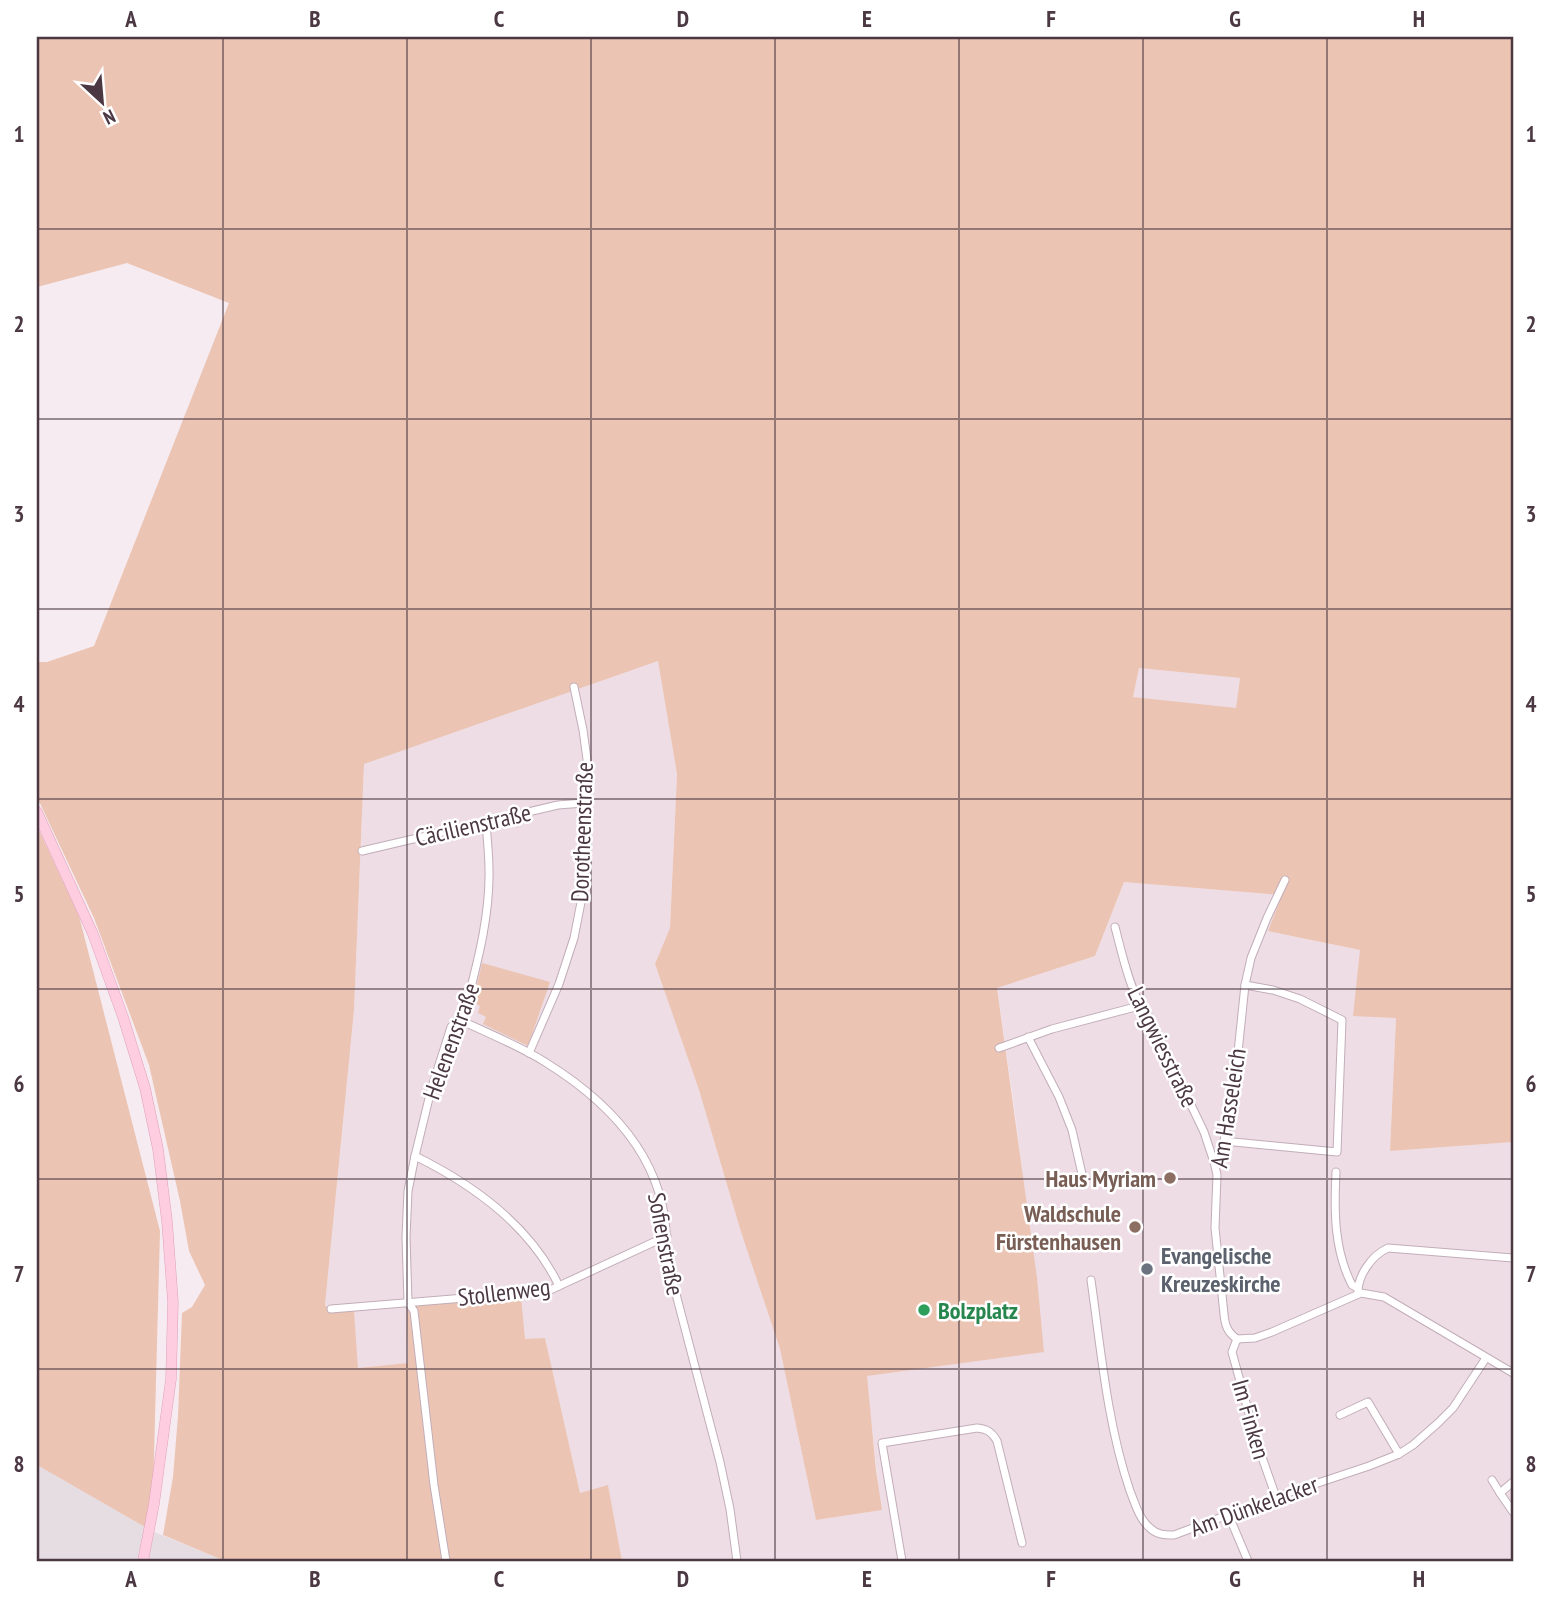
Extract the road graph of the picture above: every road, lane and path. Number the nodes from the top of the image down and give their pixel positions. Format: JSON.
{"nodes":[{"id":1,"x":575,"y":687,"type":"dead end"},
{"id":2,"x":584,"y":803,"type":"junction"},
{"id":3,"x":37,"y":812,"type":"edge"},
{"id":4,"x":486,"y":822,"type":"junction"},
{"id":5,"x":362,"y":851,"type":"dead end"},
{"id":6,"x":1284,"y":880,"type":"dead end"},
{"id":7,"x":1115,"y":927,"type":"dead end"},
{"id":8,"x":1245,"y":985,"type":"junction"},
{"id":9,"x":1139,"y":1006,"type":"junction"},
{"id":10,"x":458,"y":1019,"type":"junction"},
{"id":11,"x":1028,"y":1037,"type":"junction"},
{"id":12,"x":999,"y":1048,"type":"dead end"},
{"id":13,"x":529,"y":1054,"type":"junction"},
{"id":14,"x":1224,"y":1141,"type":"junction"},
{"id":15,"x":415,"y":1156,"type":"junction"},
{"id":16,"x":1216,"y":1166,"type":"junction"},
{"id":17,"x":1336,"y":1172,"type":"dead end"},
{"id":18,"x":1084,"y":1183,"type":"dead end"},
{"id":19,"x":667,"y":1236,"type":"junction"},
{"id":20,"x":1513,"y":1258,"type":"edge"},
{"id":21,"x":1091,"y":1280,"type":"dead end"},
{"id":22,"x":559,"y":1286,"type":"junction"},
{"id":23,"x":1358,"y":1291,"type":"junction"},
{"id":24,"x":408,"y":1302,"type":"junction"},
{"id":25,"x":331,"y":1309,"type":"dead end"},
{"id":26,"x":1237,"y":1339,"type":"junction"},
{"id":27,"x":1486,"y":1358,"type":"junction"},
{"id":28,"x":1513,"y":1373,"type":"edge"},
{"id":29,"x":1340,"y":1415,"type":"dead end"},
{"id":30,"x":1399,"y":1454,"type":"junction"},
{"id":31,"x":1492,"y":1480,"type":"dead end"},
{"id":32,"x":1513,"y":1482,"type":"edge"},
{"id":33,"x":1500,"y":1493,"type":"junction"},
{"id":34,"x":1276,"y":1497,"type":"junction"},
{"id":35,"x":1513,"y":1513,"type":"edge"},
{"id":36,"x":1229,"y":1516,"type":"junction"},
{"id":37,"x":1022,"y":1543,"type":"dead end"},
{"id":38,"x":143,"y":1561,"type":"edge"},
{"id":39,"x":446,"y":1561,"type":"edge"},
{"id":40,"x":737,"y":1561,"type":"edge"},
{"id":41,"x":902,"y":1561,"type":"edge"},
{"id":42,"x":1248,"y":1561,"type":"edge"}],
"edges":[{"from":1,"to":2,"type":"street","name":"Dorotheenstraße"},
{"from":2,"to":4,"type":"street","name":"Cäcilienstraße"},
{"from":2,"to":13,"type":"street","name":"Dorotheenstraße"},
{"from":3,"to":38,"type":"main road"},
{"from":4,"to":5,"type":"street","name":"Cäcilienstraße"},
{"from":4,"to":10,"type":"street","name":"Helenenstraße"},
{"from":6,"to":8,"type":"street","name":"Am Hasseleich"},
{"from":7,"to":9,"type":"street","name":"Langwiesstraße"},
{"from":8,"to":14,"type":"street","name":"Am Hasseleich"},
{"from":8,"to":14,"type":"street"},
{"from":9,"to":11,"type":"street"},
{"from":9,"to":16,"type":"street","name":"Langwiesstraße"},
{"from":10,"to":13,"type":"street","name":"Sofienstraße"},
{"from":10,"to":15,"type":"street","name":"Helenenstraße"},
{"from":11,"to":12,"type":"street"},
{"from":11,"to":18,"type":"street"},
{"from":13,"to":19,"type":"street","name":"Sofienstraße"},
{"from":14,"to":16,"type":"street","name":"Am Hasseleich"},
{"from":15,"to":22,"type":"street"},
{"from":15,"to":24,"type":"street","name":"Helenenstraße"},
{"from":16,"to":26,"type":"street","name":"Am Hasseleich"},
{"from":17,"to":23,"type":"street"},
{"from":19,"to":22,"type":"street","name":"Stollenweg"},
{"from":19,"to":40,"type":"street","name":"Sofienstraße"},
{"from":20,"to":23,"type":"street"},
{"from":21,"to":36,"type":"street","name":"Am Dünkelacker"},
{"from":22,"to":24,"type":"street","name":"Stollenweg"},
{"from":23,"to":26,"type":"street"},
{"from":23,"to":27,"type":"street"},
{"from":24,"to":25,"type":"street","name":"Stollenweg"},
{"from":24,"to":39,"type":"street","name":"Helenenstraße"},
{"from":26,"to":34,"type":"street","name":"Im Finken"},
{"from":27,"to":28,"type":"street"},
{"from":27,"to":30,"type":"street","name":"Am Dünkelacker"},
{"from":29,"to":30,"type":"street"},
{"from":30,"to":34,"type":"street","name":"Am Dünkelacker"},
{"from":31,"to":33,"type":"street"},
{"from":32,"to":33,"type":"street"},
{"from":33,"to":35,"type":"street"},
{"from":34,"to":36,"type":"street","name":"Am Dünkelacker"},
{"from":36,"to":42,"type":"street"},
{"from":37,"to":41,"type":"street"}]}
